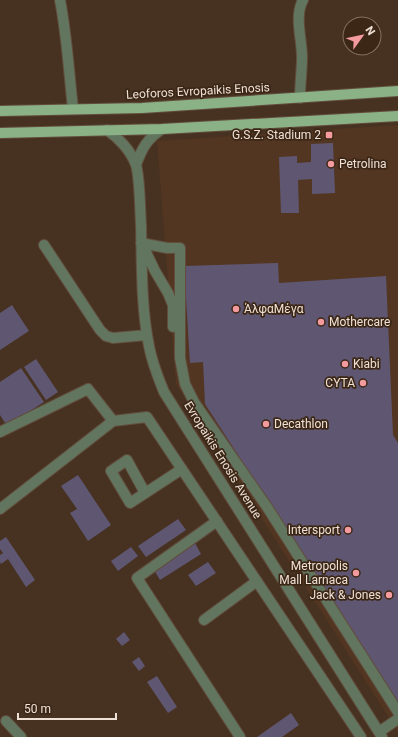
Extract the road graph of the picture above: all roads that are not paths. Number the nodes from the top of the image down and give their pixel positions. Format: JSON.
{"nodes":[{"id":1,"x":60,"y":0,"type":"edge"},
{"id":2,"x":303,"y":0,"type":"edge"},
{"id":3,"x":398,"y":91,"type":"edge"},
{"id":4,"x":300,"y":98,"type":"junction"},
{"id":5,"x":73,"y":109,"type":"junction"},
{"id":6,"x":0,"y":111,"type":"edge"},
{"id":7,"x":398,"y":116,"type":"edge"},
{"id":8,"x":162,"y":129,"type":"junction"},
{"id":9,"x":107,"y":130,"type":"junction"},
{"id":10,"x":0,"y":133,"type":"edge"},
{"id":11,"x":136,"y":165,"type":"junction"},
{"id":12,"x":141,"y":243,"type":"junction"},
{"id":13,"x":44,"y":245,"type":"dead end"},
{"id":14,"x":146,"y":335,"type":"junction"},
{"id":15,"x":180,"y":358,"type":"junction"},
{"id":16,"x":113,"y":421,"type":"junction"},
{"id":17,"x":0,"y":432,"type":"edge"},
{"id":18,"x":182,"y":469,"type":"junction"},
{"id":19,"x":145,"y":493,"type":"dead end"},
{"id":20,"x":0,"y":509,"type":"edge"},
{"id":21,"x":217,"y":521,"type":"junction"},
{"id":22,"x":257,"y":581,"type":"junction"},
{"id":23,"x":204,"y":620,"type":"dead end"},
{"id":24,"x":398,"y":712,"type":"edge"},
{"id":25,"x":398,"y":719,"type":"edge"},
{"id":26,"x":6,"y":721,"type":"dead end"},
{"id":27,"x":381,"y":735,"type":"edge"},
{"id":28,"x":21,"y":737,"type":"edge"},
{"id":29,"x":240,"y":737,"type":"edge"},
{"id":30,"x":361,"y":737,"type":"edge"}],
"edges":[{"from":1,"to":5,"type":"street"},
{"from":2,"to":4,"type":"street"},
{"from":3,"to":4,"type":"main road","name":"Leoforos Evropaikis Enosis"},
{"from":4,"to":5,"type":"main road","name":"Leoforos Evropaikis Enosis"},
{"from":5,"to":6,"type":"main road","name":"Leoforos Evropaikis Enosis"},
{"from":7,"to":8,"type":"main road"},
{"from":8,"to":9,"type":"main road"},
{"from":8,"to":11,"type":"street","name":"Evropaikis Enosis Avenue"},
{"from":9,"to":10,"type":"main road"},
{"from":9,"to":11,"type":"street","name":"Evropaikis Enosis Avenue"},
{"from":11,"to":12,"type":"street","name":"Evropaikis Enosis Avenue"},
{"from":12,"to":14,"type":"street","name":"Evropaikis Enosis Avenue"},
{"from":12,"to":15,"type":"street"},
{"from":12,"to":15,"type":"street"},
{"from":13,"to":14,"type":"street"},
{"from":14,"to":27,"type":"street","name":"Evropaikis Enosis Avenue"},
{"from":15,"to":24,"type":"street"},
{"from":16,"to":17,"type":"street"},
{"from":16,"to":18,"type":"street"},
{"from":16,"to":20,"type":"street"},
{"from":18,"to":19,"type":"street"},
{"from":18,"to":21,"type":"street"},
{"from":21,"to":22,"type":"street"},
{"from":21,"to":29,"type":"street"},
{"from":22,"to":23,"type":"street"},
{"from":22,"to":30,"type":"street"},
{"from":25,"to":27,"type":"street"},
{"from":26,"to":28,"type":"street"}]}
